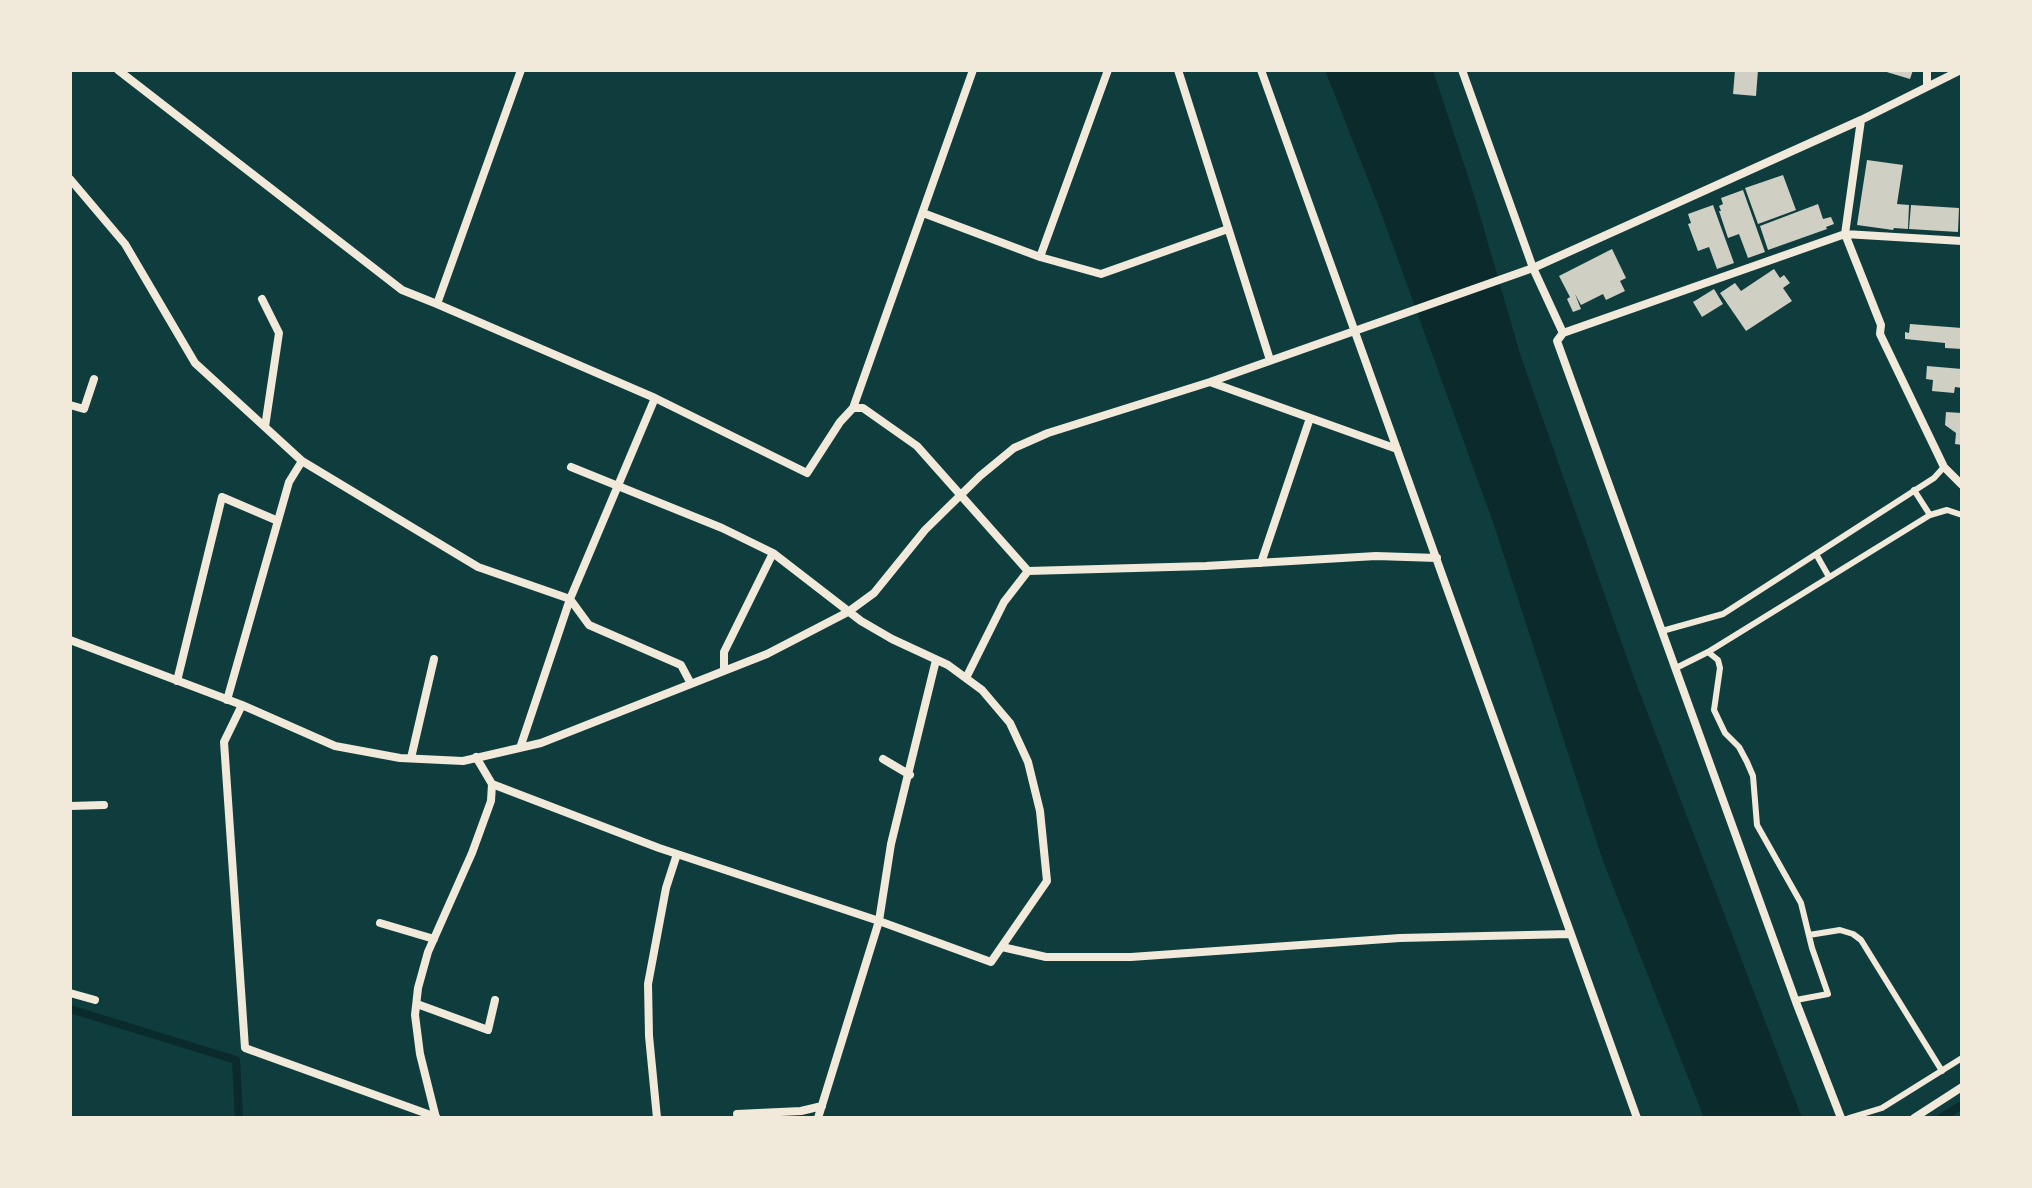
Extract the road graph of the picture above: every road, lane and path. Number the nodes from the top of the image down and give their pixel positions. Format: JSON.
{"nodes":[{"id":1,"x":118,"y":70,"type":"edge"},
{"id":2,"x":521,"y":70,"type":"edge"},
{"id":3,"x":973,"y":70,"type":"edge"},
{"id":4,"x":1108,"y":70,"type":"edge"},
{"id":5,"x":1178,"y":70,"type":"edge"},
{"id":6,"x":1261,"y":70,"type":"edge"},
{"id":7,"x":1462,"y":70,"type":"edge"},
{"id":8,"x":1927,"y":70,"type":"edge"},
{"id":9,"x":1961,"y":70,"type":"edge"},
{"id":10,"x":1927,"y":85,"type":"junction"},
{"id":11,"x":1861,"y":120,"type":"junction"},
{"id":12,"x":70,"y":179,"type":"edge"},
{"id":13,"x":923,"y":213,"type":"junction"},
{"id":14,"x":1228,"y":229,"type":"junction"},
{"id":15,"x":1845,"y":234,"type":"junction"},
{"id":16,"x":1962,"y":241,"type":"edge"},
{"id":17,"x":1040,"y":257,"type":"junction"},
{"id":18,"x":1533,"y":268,"type":"junction"},
{"id":19,"x":262,"y":299,"type":"dead end"},
{"id":20,"x":437,"y":304,"type":"junction"},
{"id":21,"x":1354,"y":331,"type":"junction"},
{"id":22,"x":1563,"y":333,"type":"junction"},
{"id":23,"x":1270,"y":360,"type":"junction"},
{"id":24,"x":94,"y":379,"type":"dead end"},
{"id":25,"x":1210,"y":382,"type":"junction"},
{"id":26,"x":655,"y":398,"type":"junction"},
{"id":27,"x":70,"y":405,"type":"edge"},
{"id":28,"x":853,"y":408,"type":"junction"},
{"id":29,"x":1310,"y":418,"type":"junction"},
{"id":30,"x":265,"y":427,"type":"junction"},
{"id":31,"x":1397,"y":449,"type":"junction"},
{"id":32,"x":302,"y":461,"type":"junction"},
{"id":33,"x":571,"y":467,"type":"dead end"},
{"id":34,"x":1944,"y":467,"type":"junction"},
{"id":35,"x":1962,"y":485,"type":"edge"},
{"id":36,"x":620,"y":486,"type":"junction"},
{"id":37,"x":1914,"y":490,"type":"junction"},
{"id":38,"x":961,"y":495,"type":"junction"},
{"id":39,"x":1930,"y":515,"type":"junction"},
{"id":40,"x":1962,"y":515,"type":"edge"},
{"id":41,"x":278,"y":521,"type":"junction"},
{"id":42,"x":773,"y":553,"type":"junction"},
{"id":43,"x":1816,"y":554,"type":"junction"},
{"id":44,"x":1437,"y":558,"type":"junction"},
{"id":45,"x":1261,"y":563,"type":"junction"},
{"id":46,"x":1028,"y":571,"type":"junction"},
{"id":47,"x":1829,"y":577,"type":"junction"},
{"id":48,"x":570,"y":599,"type":"junction"},
{"id":49,"x":848,"y":612,"type":"junction"},
{"id":50,"x":1662,"y":631,"type":"junction"},
{"id":51,"x":70,"y":640,"type":"edge"},
{"id":52,"x":1708,"y":652,"type":"junction"},
{"id":53,"x":434,"y":659,"type":"dead end"},
{"id":54,"x":936,"y":660,"type":"junction"},
{"id":55,"x":1676,"y":668,"type":"junction"},
{"id":56,"x":724,"y":670,"type":"junction"},
{"id":57,"x":966,"y":678,"type":"junction"},
{"id":58,"x":177,"y":681,"type":"junction"},
{"id":59,"x":690,"y":682,"type":"junction"},
{"id":60,"x":227,"y":700,"type":"junction"},
{"id":61,"x":242,"y":705,"type":"junction"},
{"id":62,"x":520,"y":748,"type":"junction"},
{"id":63,"x":476,"y":757,"type":"junction"},
{"id":64,"x":411,"y":758,"type":"junction"},
{"id":65,"x":883,"y":759,"type":"dead end"},
{"id":66,"x":910,"y":775,"type":"junction"},
{"id":67,"x":492,"y":784,"type":"junction"},
{"id":68,"x":104,"y":805,"type":"dead end"},
{"id":69,"x":70,"y":806,"type":"edge"},
{"id":70,"x":677,"y":854,"type":"junction"},
{"id":71,"x":879,"y":921,"type":"junction"},
{"id":72,"x":380,"y":923,"type":"dead end"},
{"id":73,"x":1570,"y":934,"type":"junction"},
{"id":74,"x":1809,"y":935,"type":"junction"},
{"id":75,"x":434,"y":939,"type":"junction"},
{"id":76,"x":1002,"y":947,"type":"junction"},
{"id":77,"x":70,"y":993,"type":"edge"},
{"id":78,"x":95,"y":1000,"type":"dead end"},
{"id":79,"x":495,"y":1000,"type":"dead end"},
{"id":80,"x":1796,"y":1000,"type":"junction"},
{"id":81,"x":417,"y":1004,"type":"junction"},
{"id":82,"x":1962,"y":1058,"type":"edge"},
{"id":83,"x":1942,"y":1071,"type":"junction"},
{"id":84,"x":1962,"y":1087,"type":"edge"},
{"id":85,"x":822,"y":1106,"type":"junction"},
{"id":86,"x":737,"y":1114,"type":"dead end"},
{"id":87,"x":436,"y":1118,"type":"edge"},
{"id":88,"x":657,"y":1118,"type":"edge"},
{"id":89,"x":818,"y":1118,"type":"edge"},
{"id":90,"x":1637,"y":1118,"type":"edge"},
{"id":91,"x":1841,"y":1118,"type":"edge"},
{"id":92,"x":1849,"y":1118,"type":"edge"},
{"id":93,"x":1914,"y":1118,"type":"edge"}],
"edges":[{"from":1,"to":20,"type":"street"},
{"from":2,"to":20,"type":"street"},
{"from":3,"to":13,"type":"street"},
{"from":4,"to":17,"type":"street"},
{"from":5,"to":14,"type":"street"},
{"from":6,"to":21,"type":"street"},
{"from":7,"to":18,"type":"street"},
{"from":8,"to":10,"type":"street"},
{"from":9,"to":10,"type":"street"},
{"from":10,"to":11,"type":"street"},
{"from":11,"to":15,"type":"street"},
{"from":11,"to":18,"type":"street"},
{"from":12,"to":30,"type":"street"},
{"from":13,"to":17,"type":"street"},
{"from":13,"to":28,"type":"street"},
{"from":14,"to":17,"type":"street"},
{"from":14,"to":23,"type":"street"},
{"from":15,"to":16,"type":"street"},
{"from":15,"to":22,"type":"street"},
{"from":15,"to":34,"type":"street"},
{"from":18,"to":21,"type":"street"},
{"from":18,"to":22,"type":"street"},
{"from":19,"to":30,"type":"street"},
{"from":20,"to":26,"type":"street"},
{"from":21,"to":23,"type":"street"},
{"from":21,"to":31,"type":"street"},
{"from":22,"to":50,"type":"street"},
{"from":23,"to":25,"type":"street"},
{"from":24,"to":27,"type":"street"},
{"from":25,"to":29,"type":"street"},
{"from":25,"to":38,"type":"street"},
{"from":26,"to":28,"type":"street"},
{"from":26,"to":36,"type":"street"},
{"from":28,"to":38,"type":"street"},
{"from":29,"to":31,"type":"street"},
{"from":29,"to":45,"type":"street"},
{"from":30,"to":32,"type":"street"},
{"from":31,"to":44,"type":"street"},
{"from":32,"to":41,"type":"street"},
{"from":32,"to":48,"type":"street"},
{"from":33,"to":36,"type":"street"},
{"from":34,"to":35,"type":"street"},
{"from":34,"to":37,"type":"lane"},
{"from":36,"to":42,"type":"street"},
{"from":36,"to":48,"type":"street"},
{"from":37,"to":39,"type":"lane"},
{"from":37,"to":43,"type":"lane"},
{"from":38,"to":46,"type":"street"},
{"from":38,"to":49,"type":"street"},
{"from":39,"to":40,"type":"lane"},
{"from":39,"to":47,"type":"lane"},
{"from":41,"to":58,"type":"street"},
{"from":41,"to":60,"type":"street"},
{"from":42,"to":49,"type":"street"},
{"from":42,"to":56,"type":"street"},
{"from":43,"to":47,"type":"lane"},
{"from":43,"to":50,"type":"lane"},
{"from":44,"to":45,"type":"street"},
{"from":44,"to":73,"type":"street"},
{"from":45,"to":46,"type":"street"},
{"from":46,"to":57,"type":"street"},
{"from":47,"to":52,"type":"lane"},
{"from":48,"to":59,"type":"street"},
{"from":48,"to":62,"type":"street"},
{"from":49,"to":54,"type":"street"},
{"from":49,"to":56,"type":"street"},
{"from":50,"to":55,"type":"street"},
{"from":51,"to":58,"type":"street"},
{"from":52,"to":55,"type":"lane"},
{"from":52,"to":74,"type":"lane"},
{"from":53,"to":64,"type":"street"},
{"from":54,"to":57,"type":"street"},
{"from":54,"to":66,"type":"street"},
{"from":55,"to":80,"type":"street"},
{"from":56,"to":59,"type":"street"},
{"from":57,"to":76,"type":"street"},
{"from":58,"to":60,"type":"street"},
{"from":59,"to":62,"type":"street"},
{"from":60,"to":61,"type":"street"},
{"from":61,"to":64,"type":"street"},
{"from":61,"to":87,"type":"street"},
{"from":62,"to":63,"type":"street"},
{"from":63,"to":64,"type":"street"},
{"from":63,"to":67,"type":"street"},
{"from":65,"to":66,"type":"street"},
{"from":66,"to":71,"type":"street"},
{"from":67,"to":70,"type":"street"},
{"from":67,"to":75,"type":"street"},
{"from":68,"to":69,"type":"street"},
{"from":70,"to":71,"type":"street"},
{"from":70,"to":88,"type":"street"},
{"from":71,"to":76,"type":"street"},
{"from":71,"to":85,"type":"street"},
{"from":72,"to":75,"type":"street"},
{"from":73,"to":76,"type":"street"},
{"from":73,"to":90,"type":"street"},
{"from":74,"to":80,"type":"lane"},
{"from":74,"to":83,"type":"lane"},
{"from":75,"to":81,"type":"street"},
{"from":77,"to":78,"type":"street"},
{"from":79,"to":81,"type":"street"},
{"from":80,"to":91,"type":"street"},
{"from":81,"to":87,"type":"street"},
{"from":82,"to":83,"type":"lane"},
{"from":83,"to":92,"type":"lane"},
{"from":84,"to":93,"type":"street"},
{"from":85,"to":86,"type":"street"},
{"from":85,"to":89,"type":"street"}]}
